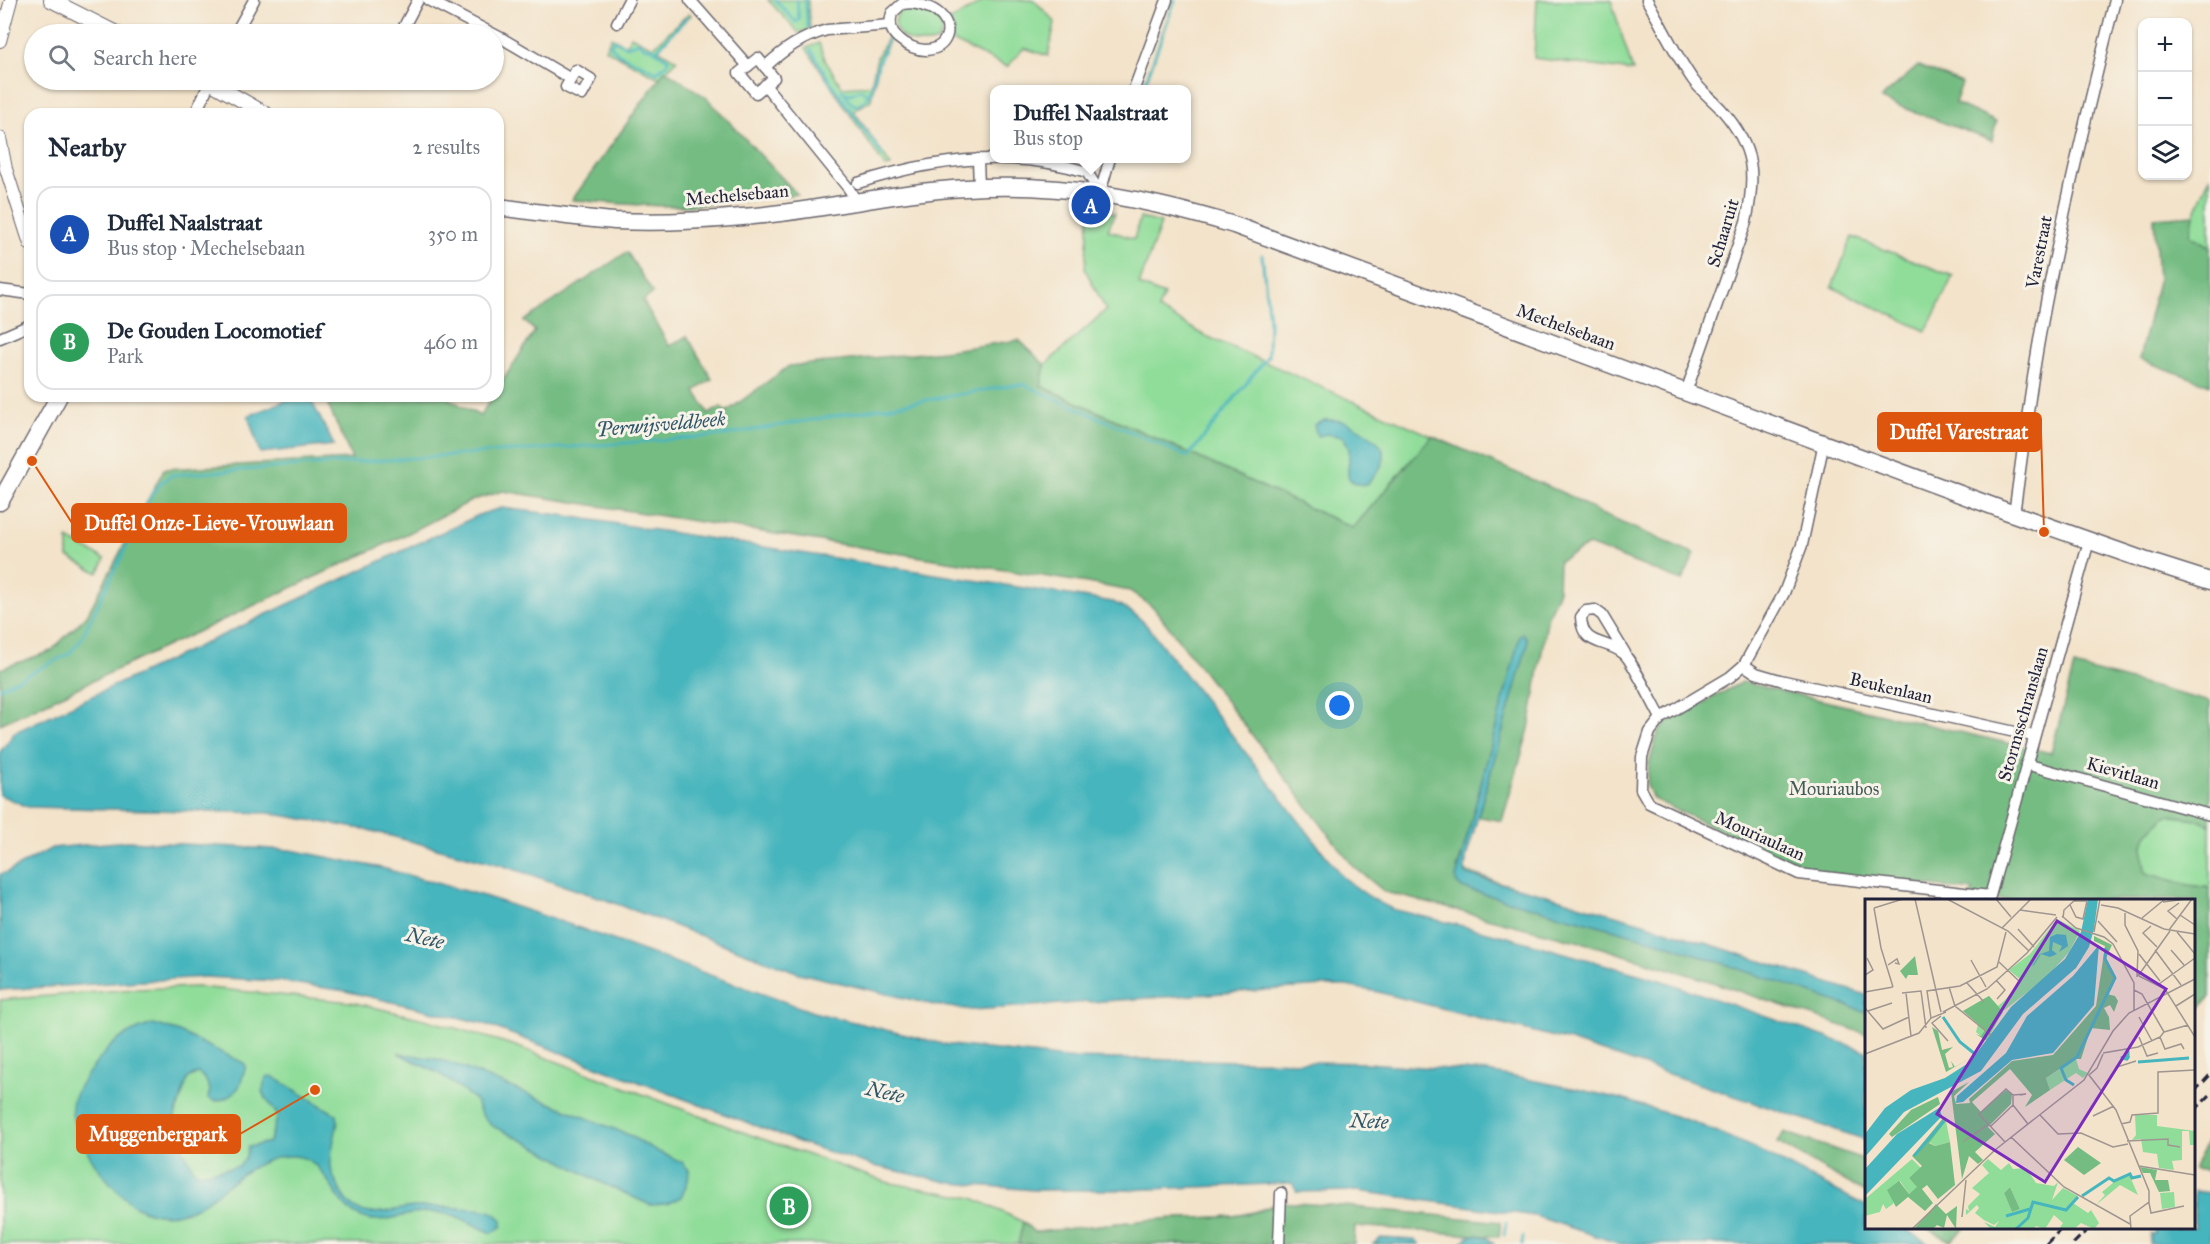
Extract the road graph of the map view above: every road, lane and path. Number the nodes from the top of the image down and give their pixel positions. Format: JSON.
{"nodes":[{"id":1,"x":11,"y":0,"type":"edge"},
{"id":2,"x":51,"y":0,"type":"edge"},
{"id":3,"x":254,"y":0,"type":"edge"},
{"id":4,"x":418,"y":0,"type":"edge"},
{"id":5,"x":428,"y":0,"type":"edge"},
{"id":6,"x":629,"y":0,"type":"edge"},
{"id":7,"x":690,"y":0,"type":"edge"},
{"id":8,"x":1167,"y":0,"type":"edge"},
{"id":9,"x":1647,"y":0,"type":"edge"},
{"id":10,"x":2115,"y":0,"type":"edge"},
{"id":11,"x":895,"y":3,"type":"edge"},
{"id":12,"x":617,"y":23,"type":"dead end"},
{"id":13,"x":98,"y":24,"type":"edge"},
{"id":14,"x":241,"y":24,"type":"edge"},
{"id":15,"x":405,"y":24,"type":"edge"},
{"id":16,"x":474,"y":24,"type":"edge"},
{"id":17,"x":890,"y":25,"type":"junction"},
{"id":18,"x":504,"y":40,"type":"edge"},
{"id":19,"x":0,"y":41,"type":"edge"},
{"id":20,"x":748,"y":66,"type":"junction"},
{"id":21,"x":765,"y":67,"type":"junction"},
{"id":22,"x":571,"y":79,"type":"dead end"},
{"id":23,"x":765,"y":85,"type":"junction"},
{"id":24,"x":1136,"y":85,"type":"edge"},
{"id":25,"x":205,"y":90,"type":"edge"},
{"id":26,"x":226,"y":90,"type":"edge"},
{"id":27,"x":197,"y":108,"type":"edge"},
{"id":28,"x":256,"y":108,"type":"edge"},
{"id":29,"x":0,"y":138,"type":"edge"},
{"id":30,"x":978,"y":159,"type":"junction"},
{"id":31,"x":990,"y":159,"type":"edge"},
{"id":32,"x":1043,"y":163,"type":"edge"},
{"id":33,"x":1109,"y":163,"type":"edge"},
{"id":34,"x":858,"y":183,"type":"dead end"},
{"id":35,"x":980,"y":188,"type":"junction"},
{"id":36,"x":1100,"y":193,"type":"junction"},
{"id":37,"x":856,"y":201,"type":"junction"},
{"id":38,"x":504,"y":208,"type":"edge"},
{"id":39,"x":24,"y":225,"type":"edge"},
{"id":40,"x":0,"y":290,"type":"edge"},
{"id":41,"x":24,"y":293,"type":"edge"},
{"id":42,"x":24,"y":328,"type":"edge"},
{"id":43,"x":0,"y":338,"type":"edge"},
{"id":44,"x":1686,"y":392,"type":"junction"},
{"id":45,"x":56,"y":402,"type":"edge"},
{"id":46,"x":1824,"y":442,"type":"junction"},
{"id":47,"x":0,"y":502,"type":"edge"},
{"id":48,"x":2014,"y":514,"type":"junction"},
{"id":49,"x":2089,"y":540,"type":"junction"},
{"id":50,"x":2210,"y":581,"type":"edge"},
{"id":51,"x":1625,"y":653,"type":"junction"},
{"id":52,"x":1744,"y":665,"type":"junction"},
{"id":53,"x":1756,"y":673,"type":"junction"},
{"id":54,"x":1730,"y":677,"type":"junction"},
{"id":55,"x":1661,"y":718,"type":"junction"},
{"id":56,"x":2033,"y":736,"type":"junction"},
{"id":57,"x":2026,"y":764,"type":"junction"},
{"id":58,"x":2210,"y":815,"type":"edge"},
{"id":59,"x":1990,"y":896,"type":"joint"},
{"id":60,"x":1281,"y":1193,"type":"dead end"},
{"id":61,"x":1279,"y":1244,"type":"edge"}],
"edges":[{"from":1,"to":19,"type":"street"},
{"from":2,"to":13,"type":"main road"},
{"from":3,"to":14,"type":"street"},
{"from":4,"to":15,"type":"street"},
{"from":5,"to":16,"type":"street"},
{"from":6,"to":12,"type":"street"},
{"from":7,"to":20,"type":"street"},
{"from":8,"to":24,"type":"street"},
{"from":9,"to":44,"type":"street","name":"Schaaruit"},
{"from":10,"to":48,"type":"street","name":"Varestraat"},
{"from":11,"to":17,"type":"street"},
{"from":11,"to":17,"type":"street"},
{"from":17,"to":21,"type":"street"},
{"from":18,"to":22,"type":"street"},
{"from":20,"to":21,"type":"street"},
{"from":20,"to":23,"type":"street"},
{"from":21,"to":23,"type":"street"},
{"from":23,"to":37,"type":"street"},
{"from":25,"to":27,"type":"street"},
{"from":26,"to":28,"type":"main road"},
{"from":29,"to":39,"type":"street"},
{"from":30,"to":31,"type":"street"},
{"from":30,"to":34,"type":"street"},
{"from":30,"to":35,"type":"street"},
{"from":32,"to":36,"type":"street"},
{"from":33,"to":36,"type":"street"},
{"from":35,"to":36,"type":"main road","name":"Mechelsebaan"},
{"from":35,"to":37,"type":"main road","name":"Mechelsebaan"},
{"from":36,"to":44,"type":"main road","name":"Mechelsebaan"},
{"from":37,"to":38,"type":"main road","name":"Mechelsebaan"},
{"from":40,"to":41,"type":"street"},
{"from":42,"to":43,"type":"street"},
{"from":44,"to":46,"type":"main road","name":"Mechelsebaan"},
{"from":45,"to":47,"type":"main road"},
{"from":46,"to":48,"type":"main road","name":"Mechelsebaan"},
{"from":46,"to":52,"type":"street","name":"Mouriaulaan"},
{"from":48,"to":49,"type":"main road","name":"Mechelsebaan"},
{"from":49,"to":50,"type":"main road"},
{"from":49,"to":56,"type":"street","name":"Stormsschranslaan"},
{"from":51,"to":51,"type":"street"},
{"from":51,"to":55,"type":"street"},
{"from":52,"to":53,"type":"street","name":"Beukenlaan"},
{"from":52,"to":54,"type":"street","name":"Mouriaulaan"},
{"from":53,"to":54,"type":"street"},
{"from":53,"to":56,"type":"street","name":"Beukenlaan"},
{"from":54,"to":55,"type":"street","name":"Mouriaulaan"},
{"from":55,"to":59,"type":"street","name":"Mouriaulaan"},
{"from":56,"to":57,"type":"street","name":"Stormsschranslaan"},
{"from":57,"to":58,"type":"street","name":"Kievitlaan"},
{"from":57,"to":59,"type":"street","name":"Stormsschranslaan"},
{"from":60,"to":61,"type":"street"}]}
